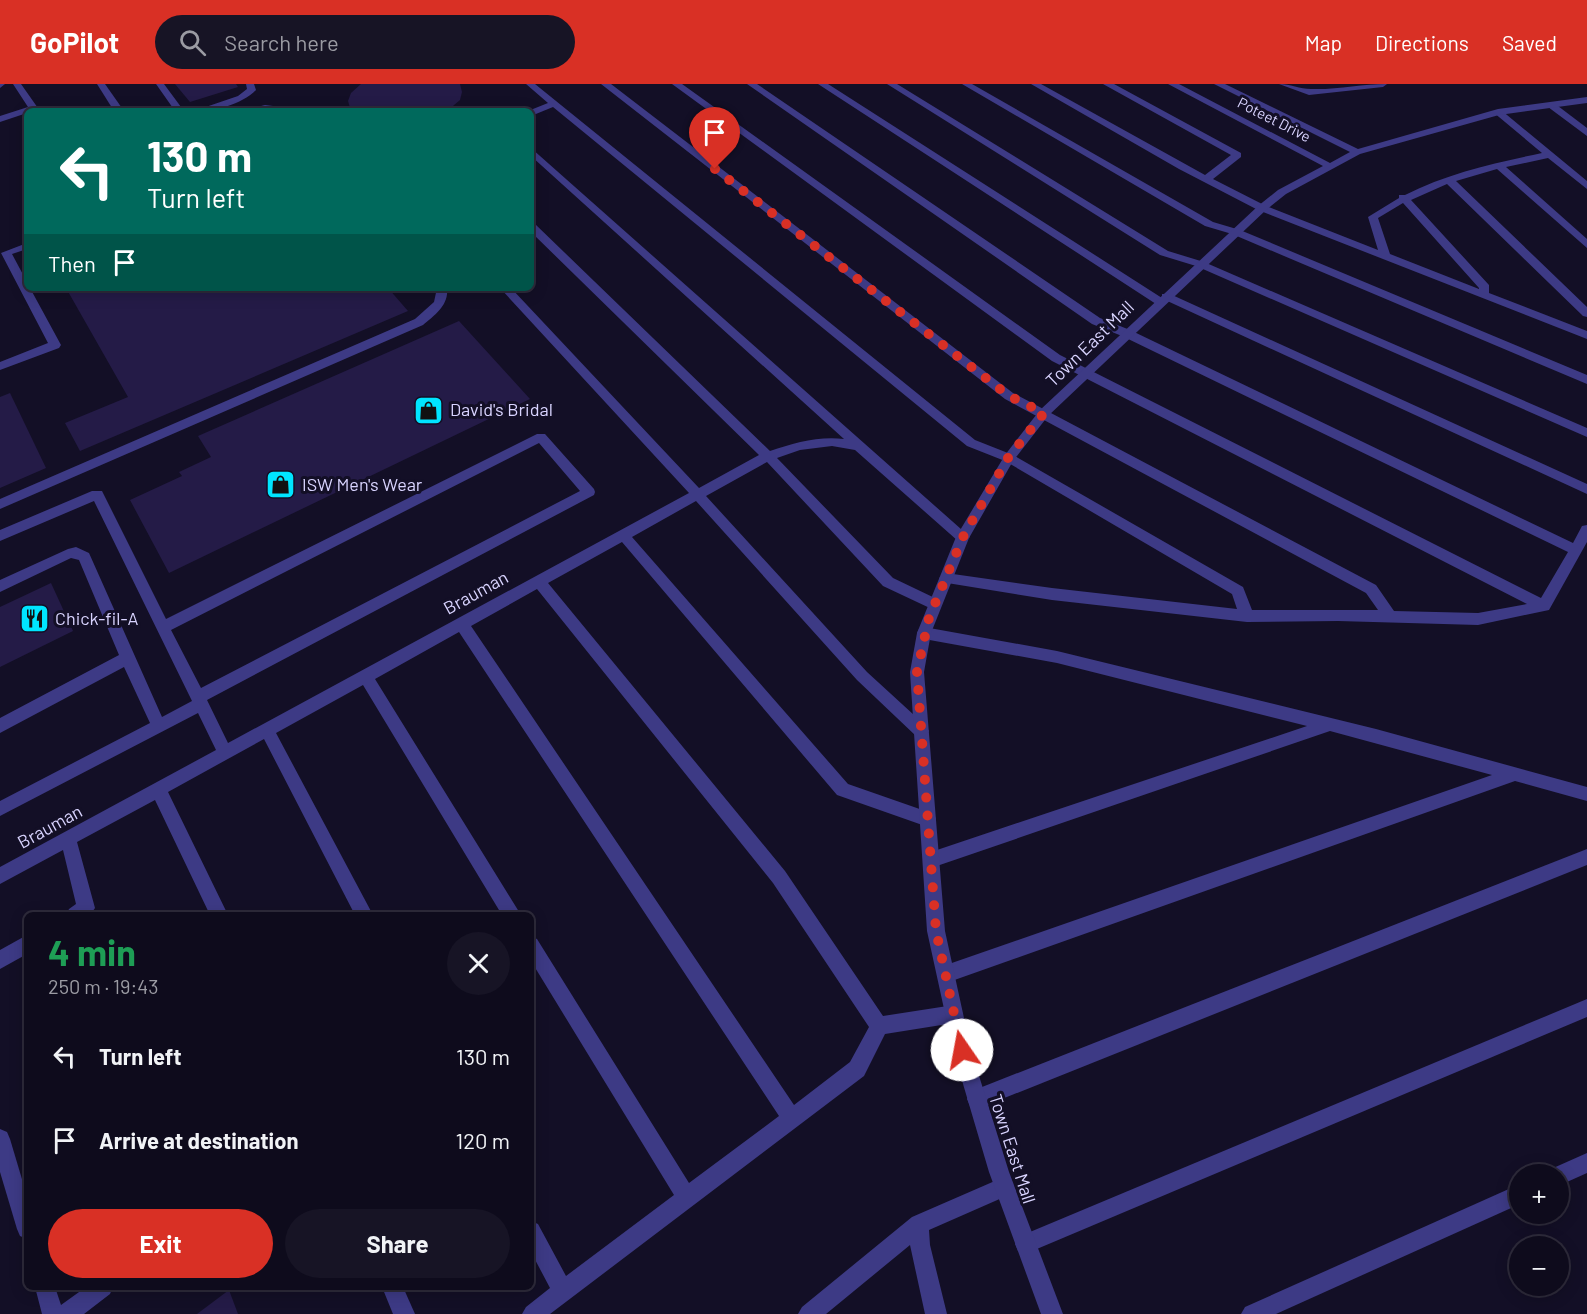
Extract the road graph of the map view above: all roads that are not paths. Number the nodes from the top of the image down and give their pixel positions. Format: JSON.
{"nodes":[{"id":1,"x":17,"y":84,"type":"edge"},
{"id":2,"x":101,"y":84,"type":"edge"},
{"id":3,"x":160,"y":84,"type":"edge"},
{"id":4,"x":250,"y":84,"type":"edge"},
{"id":5,"x":530,"y":84,"type":"edge"},
{"id":6,"x":605,"y":84,"type":"edge"},
{"id":7,"x":676,"y":84,"type":"edge"},
{"id":8,"x":751,"y":84,"type":"edge"},
{"id":9,"x":822,"y":84,"type":"edge"},
{"id":10,"x":891,"y":84,"type":"edge"},
{"id":11,"x":966,"y":84,"type":"edge"},
{"id":12,"x":1035,"y":84,"type":"edge"},
{"id":13,"x":1107,"y":84,"type":"edge"},
{"id":14,"x":1172,"y":84,"type":"edge"},
{"id":15,"x":1218,"y":84,"type":"edge"},
{"id":16,"x":1283,"y":84,"type":"edge"},
{"id":17,"x":1383,"y":84,"type":"edge"},
{"id":18,"x":1587,"y":100,"type":"edge"},
{"id":19,"x":554,"y":104,"type":"junction"},
{"id":20,"x":1551,"y":105,"type":"junction"},
{"id":21,"x":33,"y":108,"type":"edge"},
{"id":22,"x":117,"y":108,"type":"edge"},
{"id":23,"x":177,"y":108,"type":"edge"},
{"id":24,"x":209,"y":108,"type":"edge"},
{"id":25,"x":256,"y":108,"type":"edge"},
{"id":26,"x":278,"y":108,"type":"edge"},
{"id":27,"x":534,"y":112,"type":"edge"},
{"id":28,"x":1498,"y":112,"type":"junction"},
{"id":29,"x":24,"y":113,"type":"edge"},
{"id":30,"x":0,"y":119,"type":"edge"},
{"id":31,"x":1587,"y":133,"type":"edge"},
{"id":32,"x":1358,"y":152,"type":"junction"},
{"id":33,"x":534,"y":154,"type":"edge"},
{"id":34,"x":1549,"y":155,"type":"junction"},
{"id":35,"x":1498,"y":165,"type":"junction"},
{"id":36,"x":1329,"y":166,"type":"junction"},
{"id":37,"x":1206,"y":179,"type":"junction"},
{"id":38,"x":1448,"y":179,"type":"junction"},
{"id":39,"x":1587,"y":186,"type":"edge"},
{"id":40,"x":1403,"y":197,"type":"junction"},
{"id":41,"x":1262,"y":208,"type":"junction"},
{"id":42,"x":534,"y":229,"type":"edge"},
{"id":43,"x":1236,"y":232,"type":"junction"},
{"id":44,"x":1587,"y":245,"type":"edge"},
{"id":45,"x":24,"y":246,"type":"edge"},
{"id":46,"x":3,"y":248,"type":"edge"},
{"id":47,"x":1386,"y":258,"type":"junction"},
{"id":48,"x":1200,"y":264,"type":"junction"},
{"id":49,"x":24,"y":287,"type":"edge"},
{"id":50,"x":26,"y":291,"type":"edge"},
{"id":51,"x":442,"y":291,"type":"edge"},
{"id":52,"x":508,"y":291,"type":"edge"},
{"id":53,"x":1483,"y":295,"type":"junction"},
{"id":54,"x":1163,"y":299,"type":"junction"},
{"id":55,"x":1587,"y":313,"type":"edge"},
{"id":56,"x":1126,"y":333,"type":"junction"},
{"id":57,"x":1587,"y":335,"type":"edge"},
{"id":58,"x":0,"y":366,"type":"edge"},
{"id":59,"x":1085,"y":373,"type":"junction"},
{"id":60,"x":1587,"y":380,"type":"edge"},
{"id":61,"x":1044,"y":413,"type":"junction"},
{"id":62,"x":1587,"y":433,"type":"edge"},
{"id":63,"x":859,"y":447,"type":"junction"},
{"id":64,"x":768,"y":456,"type":"junction"},
{"id":65,"x":1008,"y":458,"type":"junction"},
{"id":66,"x":1587,"y":489,"type":"edge"},
{"id":67,"x":697,"y":494,"type":"junction"},
{"id":68,"x":0,"y":504,"type":"edge"},
{"id":69,"x":1587,"y":530,"type":"edge"},
{"id":70,"x":623,"y":535,"type":"junction"},
{"id":71,"x":0,"y":536,"type":"edge"},
{"id":72,"x":963,"y":537,"type":"junction"},
{"id":73,"x":1576,"y":550,"type":"junction"},
{"id":74,"x":946,"y":578,"type":"junction"},
{"id":75,"x":538,"y":581,"type":"junction"},
{"id":76,"x":0,"y":586,"type":"edge"},
{"id":77,"x":934,"y":604,"type":"junction"},
{"id":78,"x":1544,"y":606,"type":"junction"},
{"id":79,"x":1247,"y":616,"type":"junction"},
{"id":80,"x":1390,"y":616,"type":"junction"},
{"id":81,"x":461,"y":623,"type":"junction"},
{"id":82,"x":163,"y":627,"type":"junction"},
{"id":83,"x":924,"y":633,"type":"junction"},
{"id":84,"x":127,"y":658,"type":"junction"},
{"id":85,"x":365,"y":676,"type":"junction"},
{"id":86,"x":200,"y":701,"type":"junction"},
{"id":87,"x":1330,"y":724,"type":"junction"},
{"id":88,"x":0,"y":726,"type":"edge"},
{"id":89,"x":159,"y":726,"type":"junction"},
{"id":90,"x":267,"y":730,"type":"junction"},
{"id":91,"x":921,"y":731,"type":"junction"},
{"id":92,"x":225,"y":753,"type":"junction"},
{"id":93,"x":1516,"y":774,"type":"junction"},
{"id":94,"x":158,"y":789,"type":"junction"},
{"id":95,"x":1587,"y":794,"type":"edge"},
{"id":96,"x":0,"y":809,"type":"edge"},
{"id":97,"x":928,"y":819,"type":"junction"},
{"id":98,"x":68,"y":839,"type":"junction"},
{"id":99,"x":1587,"y":857,"type":"edge"},
{"id":100,"x":931,"y":860,"type":"junction"},
{"id":101,"x":0,"y":876,"type":"edge"},
{"id":102,"x":83,"y":912,"type":"edge"},
{"id":103,"x":218,"y":912,"type":"edge"},
{"id":104,"x":362,"y":912,"type":"edge"},
{"id":105,"x":510,"y":912,"type":"edge"},
{"id":106,"x":24,"y":946,"type":"edge"},
{"id":107,"x":534,"y":950,"type":"edge"},
{"id":108,"x":0,"y":960,"type":"edge"},
{"id":109,"x":946,"y":974,"type":"junction"},
{"id":110,"x":1587,"y":1008,"type":"edge"},
{"id":111,"x":954,"y":1014,"type":"junction"},
{"id":112,"x":879,"y":1026,"type":"junction"},
{"id":113,"x":977,"y":1099,"type":"junction"},
{"id":114,"x":792,"y":1118,"type":"junction"},
{"id":115,"x":0,"y":1139,"type":"edge"},
{"id":116,"x":1587,"y":1163,"type":"edge"},
{"id":117,"x":1569,"y":1171,"type":"edge"},
{"id":118,"x":1004,"y":1187,"type":"junction"},
{"id":119,"x":687,"y":1198,"type":"junction"},
{"id":120,"x":1509,"y":1199,"type":"edge"},
{"id":121,"x":24,"y":1219,"type":"edge"},
{"id":122,"x":919,"y":1224,"type":"junction"},
{"id":123,"x":534,"y":1237,"type":"edge"},
{"id":124,"x":1025,"y":1244,"type":"junction"},
{"id":125,"x":46,"y":1290,"type":"edge"},
{"id":126,"x":100,"y":1290,"type":"edge"},
{"id":127,"x":393,"y":1290,"type":"edge"},
{"id":128,"x":563,"y":1292,"type":"junction"},
{"id":129,"x":53,"y":1314,"type":"edge"},
{"id":130,"x":67,"y":1314,"type":"edge"},
{"id":131,"x":404,"y":1314,"type":"edge"},
{"id":132,"x":533,"y":1314,"type":"edge"},
{"id":133,"x":809,"y":1314,"type":"edge"},
{"id":134,"x":936,"y":1314,"type":"edge"},
{"id":135,"x":1052,"y":1314,"type":"edge"},
{"id":136,"x":1252,"y":1314,"type":"edge"}],
"edges":[{"from":1,"to":21,"type":"street"},
{"from":2,"to":22,"type":"street"},
{"from":3,"to":23,"type":"street"},
{"from":4,"to":24,"type":"street"},
{"from":5,"to":19,"type":"street"},
{"from":6,"to":61,"type":"street"},
{"from":7,"to":59,"type":"street"},
{"from":8,"to":56,"type":"street"},
{"from":9,"to":54,"type":"street"},
{"from":10,"to":48,"type":"street"},
{"from":11,"to":43,"type":"street"},
{"from":12,"to":37,"type":"street"},
{"from":13,"to":37,"type":"street"},
{"from":14,"to":36,"type":"street","name":"Poteet Drive"},
{"from":15,"to":32,"type":"street","name":"Poteet Drive"},
{"from":16,"to":17,"type":"street"},
{"from":18,"to":20,"type":"street","name":"Town East Mall"},
{"from":19,"to":27,"type":"street"},
{"from":19,"to":65,"type":"street"},
{"from":20,"to":28,"type":"street","name":"Town East Mall"},
{"from":20,"to":31,"type":"street"},
{"from":25,"to":26,"type":"street"},
{"from":28,"to":32,"type":"street","name":"Town East Mall"},
{"from":28,"to":34,"type":"street"},
{"from":29,"to":30,"type":"street"},
{"from":32,"to":36,"type":"street","name":"Town East Mall"},
{"from":33,"to":63,"type":"street"},
{"from":34,"to":35,"type":"street"},
{"from":34,"to":39,"type":"street"},
{"from":35,"to":38,"type":"street"},
{"from":35,"to":44,"type":"street"},
{"from":36,"to":41,"type":"street","name":"Town East Mall"},
{"from":37,"to":41,"type":"street"},
{"from":38,"to":40,"type":"street"},
{"from":38,"to":55,"type":"street"},
{"from":40,"to":47,"type":"street"},
{"from":40,"to":53,"type":"street"},
{"from":41,"to":43,"type":"street","name":"Town East Mall"},
{"from":41,"to":47,"type":"street"},
{"from":42,"to":64,"type":"street"},
{"from":43,"to":48,"type":"street","name":"Town East Mall"},
{"from":43,"to":60,"type":"street"},
{"from":45,"to":46,"type":"street"},
{"from":46,"to":49,"type":"street"},
{"from":47,"to":53,"type":"street"},
{"from":48,"to":54,"type":"street","name":"Town East Mall"},
{"from":48,"to":62,"type":"street"},
{"from":50,"to":58,"type":"street"},
{"from":51,"to":68,"type":"street"},
{"from":52,"to":67,"type":"street"},
{"from":53,"to":57,"type":"street"},
{"from":54,"to":56,"type":"street","name":"Town East Mall"},
{"from":54,"to":66,"type":"street"},
{"from":56,"to":59,"type":"street","name":"Town East Mall"},
{"from":56,"to":73,"type":"street"},
{"from":59,"to":61,"type":"street","name":"Town East Mall"},
{"from":59,"to":78,"type":"street"},
{"from":61,"to":65,"type":"street","name":"Town East Mall"},
{"from":61,"to":80,"type":"street"},
{"from":63,"to":64,"type":"street","name":"Brauman"},
{"from":63,"to":72,"type":"street"},
{"from":64,"to":67,"type":"street","name":"Brauman"},
{"from":64,"to":77,"type":"street"},
{"from":65,"to":72,"type":"street","name":"Town East Mall"},
{"from":65,"to":79,"type":"street"},
{"from":67,"to":70,"type":"street","name":"Brauman"},
{"from":67,"to":91,"type":"street"},
{"from":69,"to":73,"type":"street"},
{"from":70,"to":75,"type":"street","name":"Brauman"},
{"from":70,"to":97,"type":"street"},
{"from":71,"to":82,"type":"street"},
{"from":72,"to":74,"type":"street","name":"Town East Mall"},
{"from":73,"to":78,"type":"street"},
{"from":74,"to":77,"type":"street","name":"Town East Mall"},
{"from":74,"to":79,"type":"street"},
{"from":75,"to":81,"type":"street","name":"Brauman"},
{"from":75,"to":112,"type":"street"},
{"from":76,"to":84,"type":"street"},
{"from":77,"to":83,"type":"street","name":"Town East Mall"},
{"from":78,"to":80,"type":"street"},
{"from":79,"to":80,"type":"street"},
{"from":81,"to":85,"type":"street","name":"Brauman"},
{"from":81,"to":114,"type":"street"},
{"from":82,"to":86,"type":"street"},
{"from":82,"to":86,"type":"street"},
{"from":83,"to":87,"type":"street"},
{"from":83,"to":91,"type":"street","name":"Town East Mall"},
{"from":84,"to":88,"type":"street"},
{"from":84,"to":89,"type":"street"},
{"from":85,"to":90,"type":"street","name":"Brauman"},
{"from":85,"to":105,"type":"street"},
{"from":86,"to":89,"type":"street"},
{"from":86,"to":92,"type":"street"},
{"from":87,"to":93,"type":"street"},
{"from":87,"to":100,"type":"street"},
{"from":89,"to":96,"type":"street"},
{"from":90,"to":92,"type":"street","name":"Brauman"},
{"from":90,"to":104,"type":"street"},
{"from":91,"to":97,"type":"street","name":"Town East Mall"},
{"from":92,"to":94,"type":"street","name":"Brauman"},
{"from":93,"to":95,"type":"street"},
{"from":93,"to":109,"type":"street"},
{"from":94,"to":98,"type":"street","name":"Brauman"},
{"from":94,"to":103,"type":"street"},
{"from":97,"to":100,"type":"street","name":"Town East Mall"},
{"from":98,"to":101,"type":"street","name":"Brauman"},
{"from":98,"to":102,"type":"street"},
{"from":99,"to":113,"type":"street"},
{"from":100,"to":109,"type":"street","name":"Town East Mall"},
{"from":106,"to":108,"type":"street"},
{"from":107,"to":119,"type":"street"},
{"from":109,"to":111,"type":"street","name":"Town East Mall"},
{"from":110,"to":124,"type":"street"},
{"from":111,"to":112,"type":"street"},
{"from":111,"to":113,"type":"street","name":"Town East Mall"},
{"from":112,"to":114,"type":"street"},
{"from":113,"to":118,"type":"street","name":"Town East Mall"},
{"from":114,"to":119,"type":"street"},
{"from":115,"to":121,"type":"street"},
{"from":116,"to":117,"type":"street"},
{"from":118,"to":122,"type":"street"},
{"from":118,"to":124,"type":"street","name":"Town East Mall"},
{"from":119,"to":128,"type":"street"},
{"from":120,"to":136,"type":"street"},
{"from":122,"to":133,"type":"street"},
{"from":122,"to":134,"type":"street"},
{"from":123,"to":128,"type":"street"},
{"from":124,"to":135,"type":"street","name":"Town East Mall"},
{"from":125,"to":129,"type":"street"},
{"from":126,"to":130,"type":"street"},
{"from":127,"to":131,"type":"street"},
{"from":128,"to":132,"type":"street"}]}
